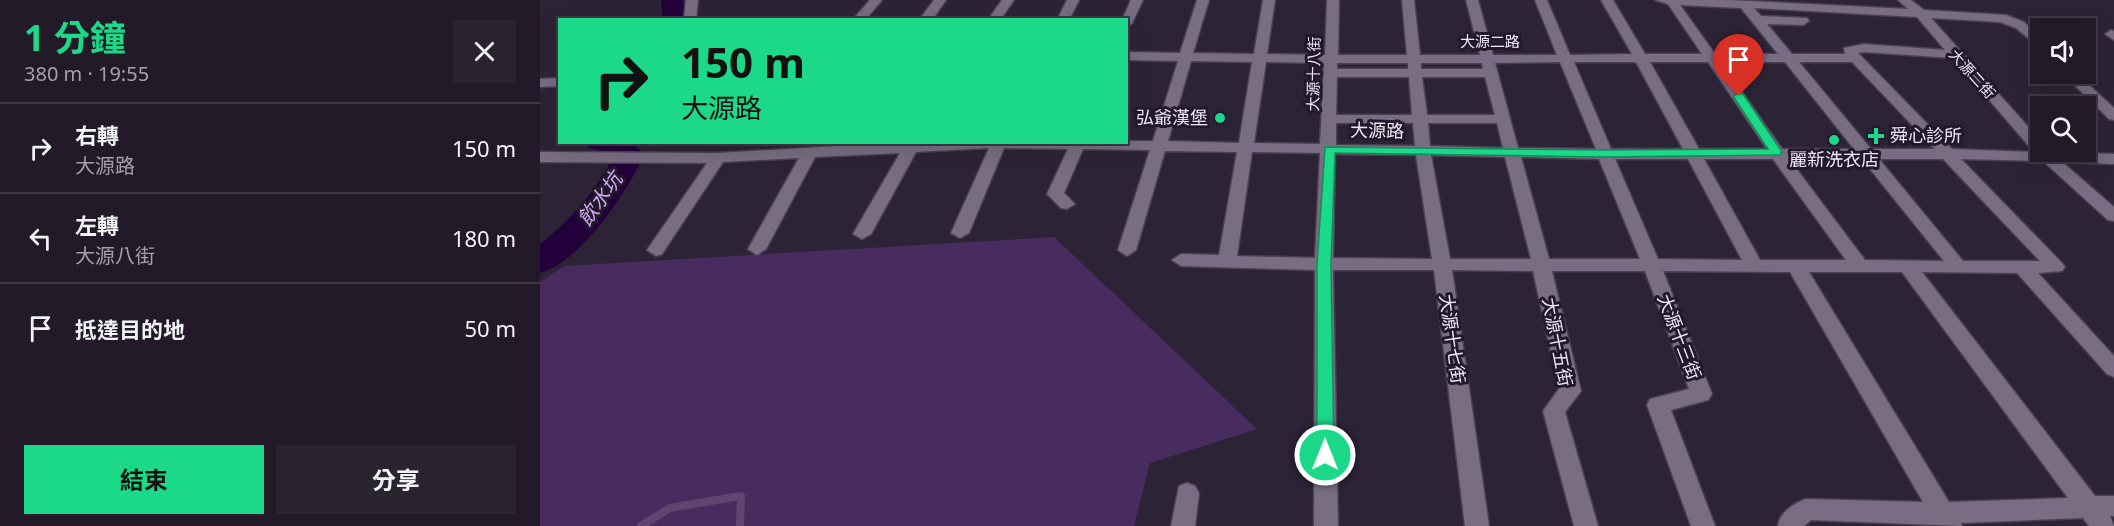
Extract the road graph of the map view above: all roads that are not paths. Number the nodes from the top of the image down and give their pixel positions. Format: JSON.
{"nodes":[{"id":1,"x":692,"y":0,"type":"edge"},
{"id":2,"x":876,"y":0,"type":"edge"},
{"id":3,"x":940,"y":0,"type":"edge"},
{"id":4,"x":1008,"y":0,"type":"edge"},
{"id":5,"x":1073,"y":0,"type":"edge"},
{"id":6,"x":1137,"y":0,"type":"edge"},
{"id":7,"x":1203,"y":0,"type":"edge"},
{"id":8,"x":1269,"y":0,"type":"edge"},
{"id":9,"x":1332,"y":0,"type":"edge"},
{"id":10,"x":1408,"y":0,"type":"edge"},
{"id":11,"x":1472,"y":0,"type":"edge"},
{"id":12,"x":1541,"y":0,"type":"edge"},
{"id":13,"x":1607,"y":0,"type":"edge"},
{"id":14,"x":1661,"y":0,"type":"edge"},
{"id":15,"x":1904,"y":0,"type":"edge"},
{"id":16,"x":1672,"y":1,"type":"edge"},
{"id":17,"x":1745,"y":5,"type":"junction"},
{"id":18,"x":1921,"y":14,"type":"junction"},
{"id":19,"x":861,"y":17,"type":"dead end"},
{"id":20,"x":690,"y":18,"type":"edge"},
{"id":21,"x":926,"y":18,"type":"edge"},
{"id":22,"x":995,"y":18,"type":"edge"},
{"id":23,"x":1065,"y":18,"type":"edge"},
{"id":24,"x":1128,"y":19,"type":"edge"},
{"id":25,"x":1758,"y":20,"type":"junction"},
{"id":26,"x":1803,"y":21,"type":"dead end"},
{"id":27,"x":2030,"y":34,"type":"edge"},
{"id":28,"x":1953,"y":54,"type":"junction"},
{"id":29,"x":1128,"y":56,"type":"edge"},
{"id":30,"x":1184,"y":57,"type":"junction"},
{"id":31,"x":1261,"y":58,"type":"junction"},
{"id":32,"x":1413,"y":58,"type":"junction"},
{"id":33,"x":1789,"y":58,"type":"junction"},
{"id":34,"x":1854,"y":58,"type":"junction"},
{"id":35,"x":1487,"y":59,"type":"junction"},
{"id":36,"x":1564,"y":59,"type":"junction"},
{"id":37,"x":1643,"y":59,"type":"junction"},
{"id":38,"x":1714,"y":59,"type":"junction"},
{"id":39,"x":1332,"y":66,"type":"junction"},
{"id":40,"x":1416,"y":72,"type":"junction"},
{"id":41,"x":1491,"y":73,"type":"junction"},
{"id":42,"x":540,"y":82,"type":"edge"},
{"id":43,"x":558,"y":82,"type":"edge"},
{"id":44,"x":2080,"y":84,"type":"edge"},
{"id":45,"x":2114,"y":116,"type":"edge"},
{"id":46,"x":1330,"y":119,"type":"junction"},
{"id":47,"x":1420,"y":119,"type":"junction"},
{"id":48,"x":1503,"y":119,"type":"junction"},
{"id":49,"x":2030,"y":139,"type":"edge"},
{"id":50,"x":619,"y":144,"type":"edge"},
{"id":51,"x":956,"y":144,"type":"edge"},
{"id":52,"x":999,"y":144,"type":"edge"},
{"id":53,"x":1079,"y":144,"type":"edge"},
{"id":54,"x":913,"y":145,"type":"edge"},
{"id":55,"x":1158,"y":148,"type":"junction"},
{"id":56,"x":1245,"y":148,"type":"junction"},
{"id":57,"x":1329,"y":150,"type":"junction"},
{"id":58,"x":1423,"y":152,"type":"junction"},
{"id":59,"x":1776,"y":152,"type":"junction"},
{"id":60,"x":1511,"y":153,"type":"junction"},
{"id":61,"x":1691,"y":153,"type":"junction"},
{"id":62,"x":2030,"y":153,"type":"edge"},
{"id":63,"x":809,"y":154,"type":"junction"},
{"id":64,"x":1605,"y":154,"type":"junction"},
{"id":65,"x":1866,"y":154,"type":"junction"},
{"id":66,"x":1950,"y":154,"type":"junction"},
{"id":67,"x":540,"y":157,"type":"edge"},
{"id":68,"x":639,"y":157,"type":"junction"},
{"id":69,"x":2096,"y":157,"type":"edge"},
{"id":70,"x":718,"y":158,"type":"junction"},
{"id":71,"x":2114,"y":159,"type":"edge"},
{"id":72,"x":2053,"y":162,"type":"edge"},
{"id":73,"x":1067,"y":204,"type":"dead end"},
{"id":74,"x":2114,"y":216,"type":"edge"},
{"id":75,"x":960,"y":233,"type":"dead end"},
{"id":76,"x":862,"y":234,"type":"dead end"},
{"id":77,"x":758,"y":249,"type":"dead end"},
{"id":78,"x":656,"y":250,"type":"dead end"},
{"id":79,"x":1127,"y":250,"type":"dead end"},
{"id":80,"x":1180,"y":260,"type":"dead end"},
{"id":81,"x":1227,"y":262,"type":"junction"},
{"id":82,"x":1442,"y":263,"type":"junction"},
{"id":83,"x":1324,"y":264,"type":"junction"},
{"id":84,"x":1541,"y":264,"type":"junction"},
{"id":85,"x":1651,"y":264,"type":"junction"},
{"id":86,"x":1956,"y":264,"type":"junction"},
{"id":87,"x":1859,"y":265,"type":"junction"},
{"id":88,"x":1754,"y":266,"type":"junction"},
{"id":89,"x":1796,"y":266,"type":"junction"},
{"id":90,"x":1906,"y":266,"type":"junction"},
{"id":91,"x":2023,"y":268,"type":"junction"},
{"id":92,"x":2114,"y":369,"type":"edge"},
{"id":93,"x":1187,"y":493,"type":"dead end"},
{"id":94,"x":2088,"y":506,"type":"junction"},
{"id":95,"x":2114,"y":506,"type":"edge"},
{"id":96,"x":1946,"y":520,"type":"edge"},
{"id":97,"x":1183,"y":526,"type":"edge"},
{"id":98,"x":1326,"y":526,"type":"edge"},
{"id":99,"x":1477,"y":526,"type":"edge"},
{"id":100,"x":1586,"y":526,"type":"edge"},
{"id":101,"x":1703,"y":526,"type":"edge"},
{"id":102,"x":1790,"y":526,"type":"edge"},
{"id":103,"x":2103,"y":526,"type":"edge"}],
"edges":[{"from":1,"to":20,"type":"street"},
{"from":2,"to":19,"type":"street"},
{"from":3,"to":21,"type":"street"},
{"from":4,"to":22,"type":"street"},
{"from":5,"to":23,"type":"street"},
{"from":6,"to":24,"type":"street"},
{"from":7,"to":30,"type":"street"},
{"from":8,"to":31,"type":"street"},
{"from":9,"to":39,"type":"street","name":"大源十八街"},
{"from":10,"to":32,"type":"street","name":"大源十七街"},
{"from":11,"to":35,"type":"street","name":"大源十五街"},
{"from":12,"to":36,"type":"street","name":"大源十三街"},
{"from":13,"to":37,"type":"street"},
{"from":14,"to":16,"type":"street"},
{"from":15,"to":18,"type":"street","name":"大源二街"},
{"from":16,"to":17,"type":"street"},
{"from":16,"to":38,"type":"street"},
{"from":17,"to":18,"type":"street"},
{"from":17,"to":25,"type":"street"},
{"from":18,"to":27,"type":"street"},
{"from":18,"to":28,"type":"street","name":"大源二街"},
{"from":25,"to":26,"type":"street"},
{"from":25,"to":33,"type":"street"},
{"from":28,"to":34,"type":"street"},
{"from":28,"to":49,"type":"street","name":"大源二街"},
{"from":29,"to":30,"type":"street","name":"大源二路"},
{"from":30,"to":31,"type":"street","name":"大源二路"},
{"from":30,"to":55,"type":"street"},
{"from":31,"to":39,"type":"street","name":"大源二路"},
{"from":31,"to":56,"type":"street"},
{"from":32,"to":35,"type":"street","name":"大源二路"},
{"from":32,"to":39,"type":"street","name":"大源二路"},
{"from":32,"to":40,"type":"street","name":"大源十七街"},
{"from":33,"to":34,"type":"street","name":"大源二路"},
{"from":33,"to":38,"type":"street","name":"大源二路"},
{"from":33,"to":65,"type":"street"},
{"from":34,"to":66,"type":"street"},
{"from":35,"to":36,"type":"street","name":"大源二路"},
{"from":35,"to":41,"type":"street","name":"大源十五街"},
{"from":36,"to":37,"type":"street","name":"大源二路"},
{"from":36,"to":64,"type":"street","name":"大源十三街"},
{"from":37,"to":38,"type":"street","name":"大源二路"},
{"from":37,"to":61,"type":"street"},
{"from":38,"to":59,"type":"street"},
{"from":39,"to":40,"type":"street"},
{"from":39,"to":46,"type":"street","name":"大源十八街"},
{"from":40,"to":41,"type":"street"},
{"from":40,"to":47,"type":"street","name":"大源十七街"},
{"from":41,"to":48,"type":"street","name":"大源十五街"},
{"from":42,"to":43,"type":"street"},
{"from":44,"to":45,"type":"street"},
{"from":46,"to":47,"type":"street"},
{"from":46,"to":57,"type":"street","name":"大源十八街"},
{"from":47,"to":48,"type":"street"},
{"from":47,"to":58,"type":"street","name":"大源十七街"},
{"from":48,"to":60,"type":"street","name":"大源十五街"},
{"from":50,"to":68,"type":"street"},
{"from":51,"to":54,"type":"street","name":"大源路"},
{"from":52,"to":75,"type":"street"},
{"from":53,"to":55,"type":"street","name":"大源路"},
{"from":53,"to":73,"type":"street"},
{"from":54,"to":63,"type":"street","name":"大源路"},
{"from":54,"to":76,"type":"street"},
{"from":55,"to":56,"type":"street","name":"大源路"},
{"from":55,"to":79,"type":"street"},
{"from":56,"to":57,"type":"street","name":"大源路"},
{"from":56,"to":81,"type":"street"},
{"from":57,"to":58,"type":"street","name":"大源路"},
{"from":57,"to":83,"type":"street","name":"大源十八街"},
{"from":58,"to":60,"type":"street","name":"大源路"},
{"from":58,"to":82,"type":"street","name":"大源十七街"},
{"from":59,"to":61,"type":"street","name":"大源路"},
{"from":59,"to":65,"type":"street","name":"大源路"},
{"from":59,"to":87,"type":"street"},
{"from":60,"to":64,"type":"street","name":"大源路"},
{"from":60,"to":84,"type":"street","name":"大源十五街"},
{"from":61,"to":64,"type":"street","name":"大源路"},
{"from":61,"to":88,"type":"street"},
{"from":62,"to":66,"type":"street","name":"大源路"},
{"from":63,"to":70,"type":"street","name":"大源路"},
{"from":63,"to":77,"type":"street"},
{"from":64,"to":85,"type":"street","name":"大源十三街"},
{"from":65,"to":66,"type":"street","name":"大源路"},
{"from":65,"to":86,"type":"street"},
{"from":66,"to":91,"type":"street"},
{"from":67,"to":68,"type":"street","name":"大源路"},
{"from":68,"to":70,"type":"street","name":"大源路"},
{"from":69,"to":71,"type":"street","name":"大源路"},
{"from":70,"to":78,"type":"street"},
{"from":72,"to":74,"type":"street","name":"大源二街"},
{"from":80,"to":81,"type":"street"},
{"from":81,"to":83,"type":"street"},
{"from":82,"to":83,"type":"street"},
{"from":82,"to":84,"type":"street"},
{"from":82,"to":99,"type":"street","name":"大源十七街"},
{"from":83,"to":98,"type":"street","name":"大源十八街"},
{"from":84,"to":85,"type":"street"},
{"from":84,"to":100,"type":"street","name":"大源十五街"},
{"from":85,"to":88,"type":"street"},
{"from":85,"to":101,"type":"street","name":"大源十三街"},
{"from":86,"to":90,"type":"street"},
{"from":86,"to":91,"type":"street"},
{"from":87,"to":89,"type":"street"},
{"from":87,"to":90,"type":"street"},
{"from":88,"to":89,"type":"street"},
{"from":89,"to":96,"type":"street"},
{"from":90,"to":94,"type":"street"},
{"from":91,"to":92,"type":"street"},
{"from":93,"to":97,"type":"street"},
{"from":94,"to":95,"type":"street"},
{"from":94,"to":96,"type":"street"},
{"from":94,"to":103,"type":"street"},
{"from":96,"to":102,"type":"street"}]}
